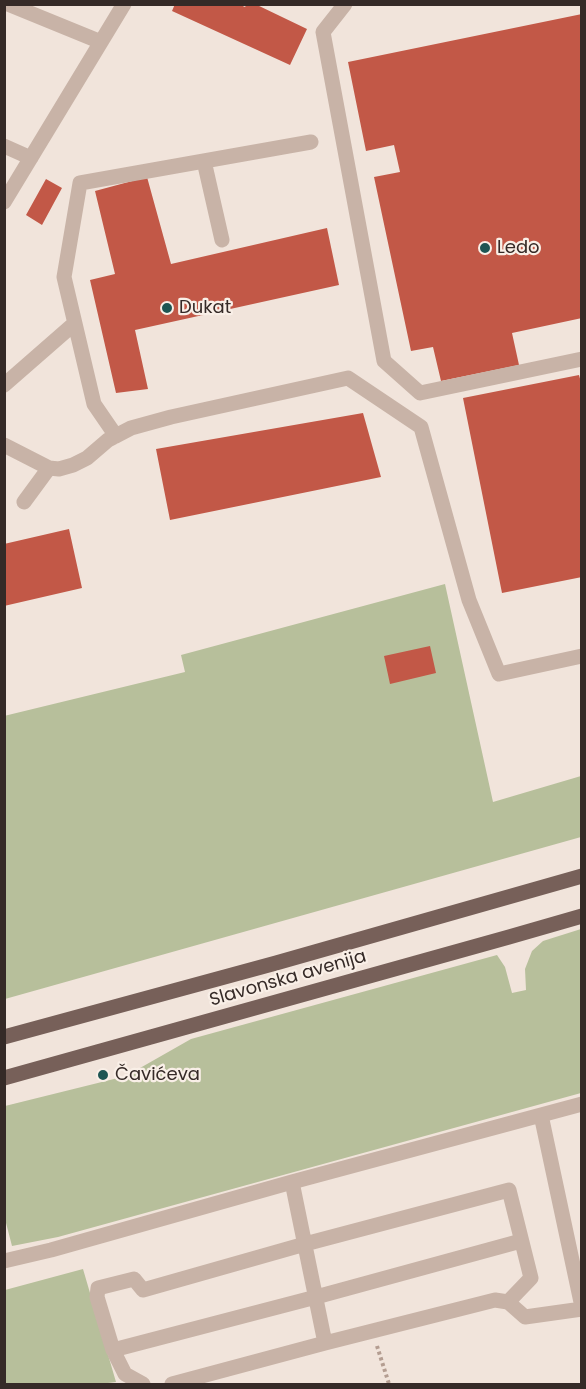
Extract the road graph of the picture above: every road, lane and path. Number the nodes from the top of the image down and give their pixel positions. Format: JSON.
{"nodes":[{"id":1,"x":8,"y":4,"type":"edge"},
{"id":2,"x":124,"y":4,"type":"edge"},
{"id":3,"x":345,"y":4,"type":"edge"},
{"id":4,"x":101,"y":42,"type":"junction"},
{"id":5,"x":311,"y":142,"type":"dead end"},
{"id":6,"x":4,"y":146,"type":"edge"},
{"id":7,"x":31,"y":158,"type":"junction"},
{"id":8,"x":204,"y":161,"type":"junction"},
{"id":9,"x":4,"y":202,"type":"edge"},
{"id":10,"x":222,"y":240,"type":"dead end"},
{"id":11,"x":75,"y":323,"type":"junction"},
{"id":12,"x":582,"y":359,"type":"edge"},
{"id":13,"x":4,"y":385,"type":"edge"},
{"id":14,"x":116,"y":436,"type":"junction"},
{"id":15,"x":4,"y":445,"type":"edge"},
{"id":16,"x":49,"y":468,"type":"junction"},
{"id":17,"x":24,"y":502,"type":"dead end"},
{"id":18,"x":582,"y":656,"type":"edge"},
{"id":19,"x":582,"y":876,"type":"edge"},
{"id":20,"x":582,"y":916,"type":"edge"},
{"id":21,"x":4,"y":1037,"type":"edge"},
{"id":22,"x":4,"y":1078,"type":"edge"},
{"id":23,"x":582,"y":1104,"type":"edge"},
{"id":24,"x":541,"y":1115,"type":"junction"},
{"id":25,"x":291,"y":1182,"type":"junction"},
{"id":26,"x":521,"y":1242,"type":"junction"},
{"id":27,"x":305,"y":1244,"type":"junction"},
{"id":28,"x":4,"y":1261,"type":"edge"},
{"id":29,"x":316,"y":1297,"type":"junction"},
{"id":30,"x":508,"y":1302,"type":"junction"},
{"id":31,"x":582,"y":1308,"type":"edge"},
{"id":32,"x":373,"y":1331,"type":"junction"},
{"id":33,"x":325,"y":1343,"type":"junction"},
{"id":34,"x":113,"y":1350,"type":"junction"},
{"id":35,"x":143,"y":1384,"type":"edge"},
{"id":36,"x":172,"y":1384,"type":"edge"},
{"id":37,"x":389,"y":1384,"type":"edge"}],
"edges":[{"from":1,"to":4,"type":"street"},
{"from":2,"to":4,"type":"street"},
{"from":3,"to":12,"type":"street"},
{"from":4,"to":7,"type":"street"},
{"from":5,"to":8,"type":"street"},
{"from":6,"to":7,"type":"street"},
{"from":7,"to":9,"type":"street"},
{"from":8,"to":10,"type":"street"},
{"from":8,"to":11,"type":"street"},
{"from":11,"to":13,"type":"street"},
{"from":11,"to":14,"type":"street"},
{"from":14,"to":16,"type":"street"},
{"from":14,"to":18,"type":"street"},
{"from":15,"to":16,"type":"street"},
{"from":16,"to":17,"type":"street"},
{"from":19,"to":21,"type":"main road","name":"Slavonska avenija"},
{"from":20,"to":22,"type":"main road","name":"Slavonska avenija"},
{"from":23,"to":24,"type":"street"},
{"from":24,"to":25,"type":"street"},
{"from":24,"to":31,"type":"street"},
{"from":25,"to":27,"type":"street"},
{"from":25,"to":28,"type":"street"},
{"from":26,"to":27,"type":"street"},
{"from":26,"to":29,"type":"street"},
{"from":26,"to":30,"type":"street"},
{"from":27,"to":29,"type":"street"},
{"from":27,"to":34,"type":"street"},
{"from":29,"to":33,"type":"street"},
{"from":29,"to":34,"type":"street"},
{"from":30,"to":31,"type":"street"},
{"from":30,"to":32,"type":"street"},
{"from":32,"to":33,"type":"street"},
{"from":32,"to":37,"type":"path"},
{"from":33,"to":36,"type":"street"},
{"from":34,"to":35,"type":"street"}]}
